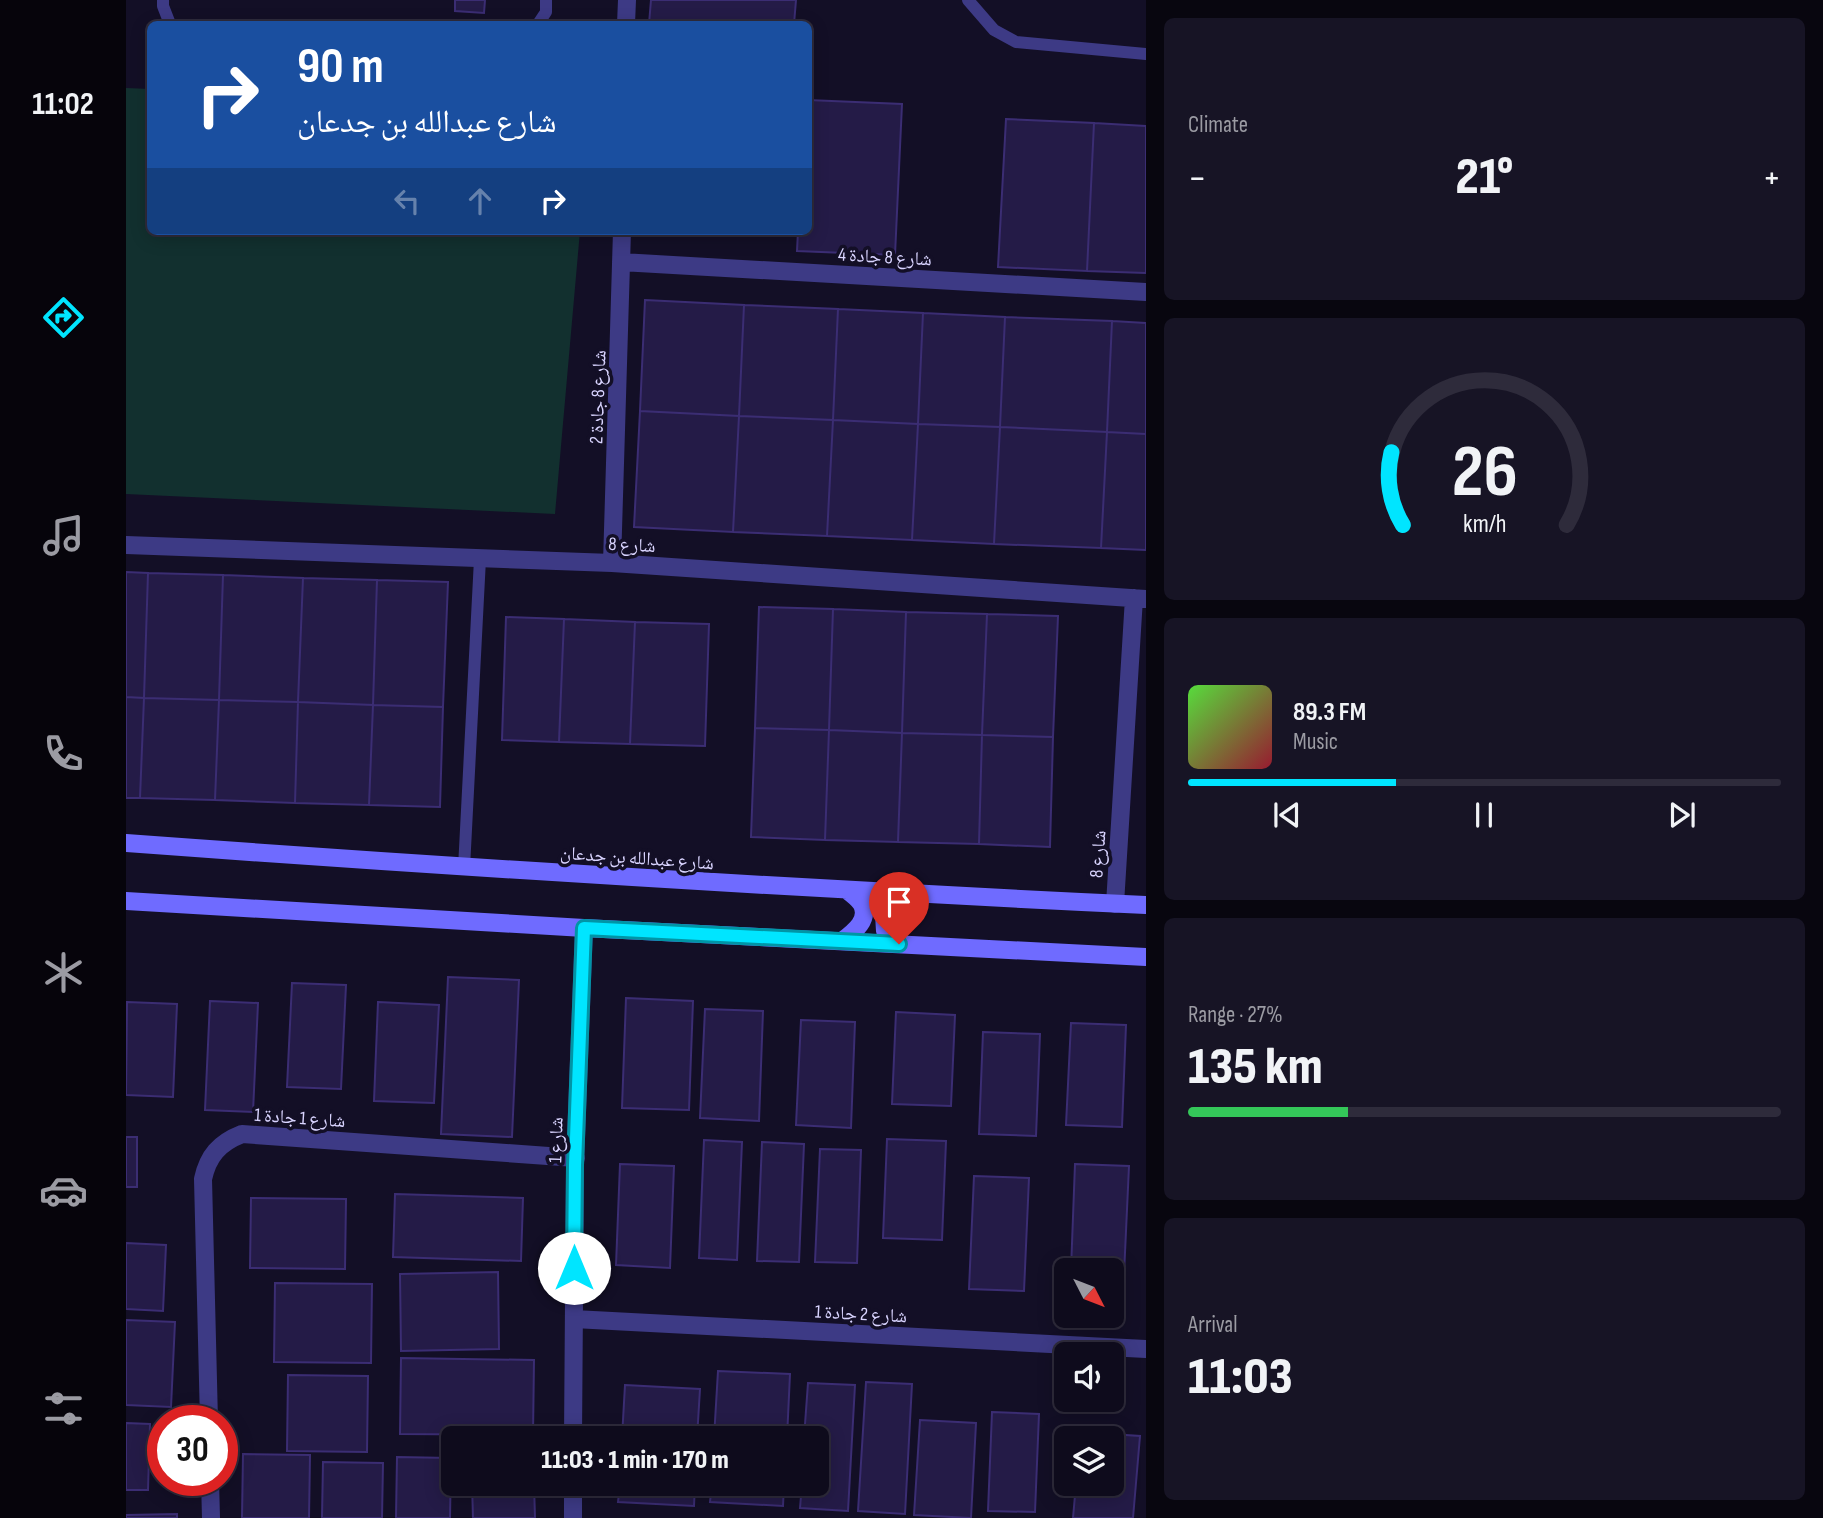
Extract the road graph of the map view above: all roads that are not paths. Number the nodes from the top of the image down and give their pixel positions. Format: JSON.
{"nodes":[{"id":1,"x":163,"y":0,"type":"edge"},
{"id":2,"x":546,"y":0,"type":"edge"},
{"id":3,"x":627,"y":0,"type":"edge"},
{"id":4,"x":968,"y":0,"type":"edge"},
{"id":5,"x":169,"y":21,"type":"edge"},
{"id":6,"x":540,"y":21,"type":"edge"},
{"id":7,"x":626,"y":21,"type":"edge"},
{"id":8,"x":1146,"y":54,"type":"edge"},
{"id":9,"x":622,"y":235,"type":"edge"},
{"id":10,"x":621,"y":262,"type":"junction"},
{"id":11,"x":1146,"y":292,"type":"edge"},
{"id":12,"x":126,"y":545,"type":"edge"},
{"id":13,"x":480,"y":559,"type":"junction"},
{"id":14,"x":612,"y":564,"type":"junction"},
{"id":15,"x":1140,"y":598,"type":"edge"},
{"id":16,"x":126,"y":844,"type":"edge"},
{"id":17,"x":464,"y":867,"type":"junction"},
{"id":18,"x":848,"y":891,"type":"junction"},
{"id":19,"x":910,"y":894,"type":"junction"},
{"id":20,"x":126,"y":901,"type":"edge"},
{"id":21,"x":1115,"y":904,"type":"junction"},
{"id":22,"x":1146,"y":905,"type":"edge"},
{"id":23,"x":584,"y":928,"type":"junction"},
{"id":24,"x":842,"y":941,"type":"junction"},
{"id":25,"x":899,"y":944,"type":"junction"},
{"id":26,"x":1146,"y":957,"type":"edge"},
{"id":27,"x":576,"y":1158,"type":"junction"},
{"id":28,"x":574,"y":1319,"type":"junction"},
{"id":29,"x":1146,"y":1349,"type":"edge"},
{"id":30,"x":208,"y":1405,"type":"edge"},
{"id":31,"x":573,"y":1426,"type":"edge"},
{"id":32,"x":210,"y":1496,"type":"edge"},
{"id":33,"x":573,"y":1496,"type":"edge"},
{"id":34,"x":211,"y":1518,"type":"edge"},
{"id":35,"x":573,"y":1518,"type":"edge"}],
"edges":[{"from":1,"to":5,"type":"lane"},
{"from":2,"to":6,"type":"lane"},
{"from":3,"to":7,"type":"street"},
{"from":4,"to":8,"type":"lane"},
{"from":9,"to":10,"type":"street","name":"شارع 8 جادة 2"},
{"from":10,"to":11,"type":"street","name":"شارع 8 جادة 4"},
{"from":10,"to":14,"type":"street","name":"شارع 8 جادة 2"},
{"from":12,"to":13,"type":"street","name":"شارع 8"},
{"from":13,"to":14,"type":"street","name":"شارع 8"},
{"from":13,"to":17,"type":"lane"},
{"from":14,"to":15,"type":"street","name":"شارع 8"},
{"from":15,"to":21,"type":"street","name":"شارع 8"},
{"from":16,"to":17,"type":"street","name":"شارع عبدالله بن جدعان"},
{"from":17,"to":18,"type":"street","name":"شارع عبدالله بن جدعان"},
{"from":18,"to":19,"type":"street","name":"شارع عبدالله بن جدعان"},
{"from":18,"to":24,"type":"street"},
{"from":19,"to":21,"type":"street","name":"شارع عبدالله بن جدعان"},
{"from":19,"to":25,"type":"street"},
{"from":20,"to":23,"type":"street"},
{"from":21,"to":22,"type":"street","name":"شارع عبدالله بن جدعان"},
{"from":23,"to":24,"type":"street"},
{"from":23,"to":27,"type":"street","name":"شارع 1"},
{"from":24,"to":25,"type":"street"},
{"from":25,"to":26,"type":"street"},
{"from":27,"to":28,"type":"street","name":"شارع 1"},
{"from":27,"to":30,"type":"street","name":"شارع 1 جادة 1"},
{"from":28,"to":29,"type":"street","name":"شارع 2 جادة 1"},
{"from":28,"to":31,"type":"street","name":"شارع 1"},
{"from":32,"to":34,"type":"street"},
{"from":33,"to":35,"type":"street"}]}
